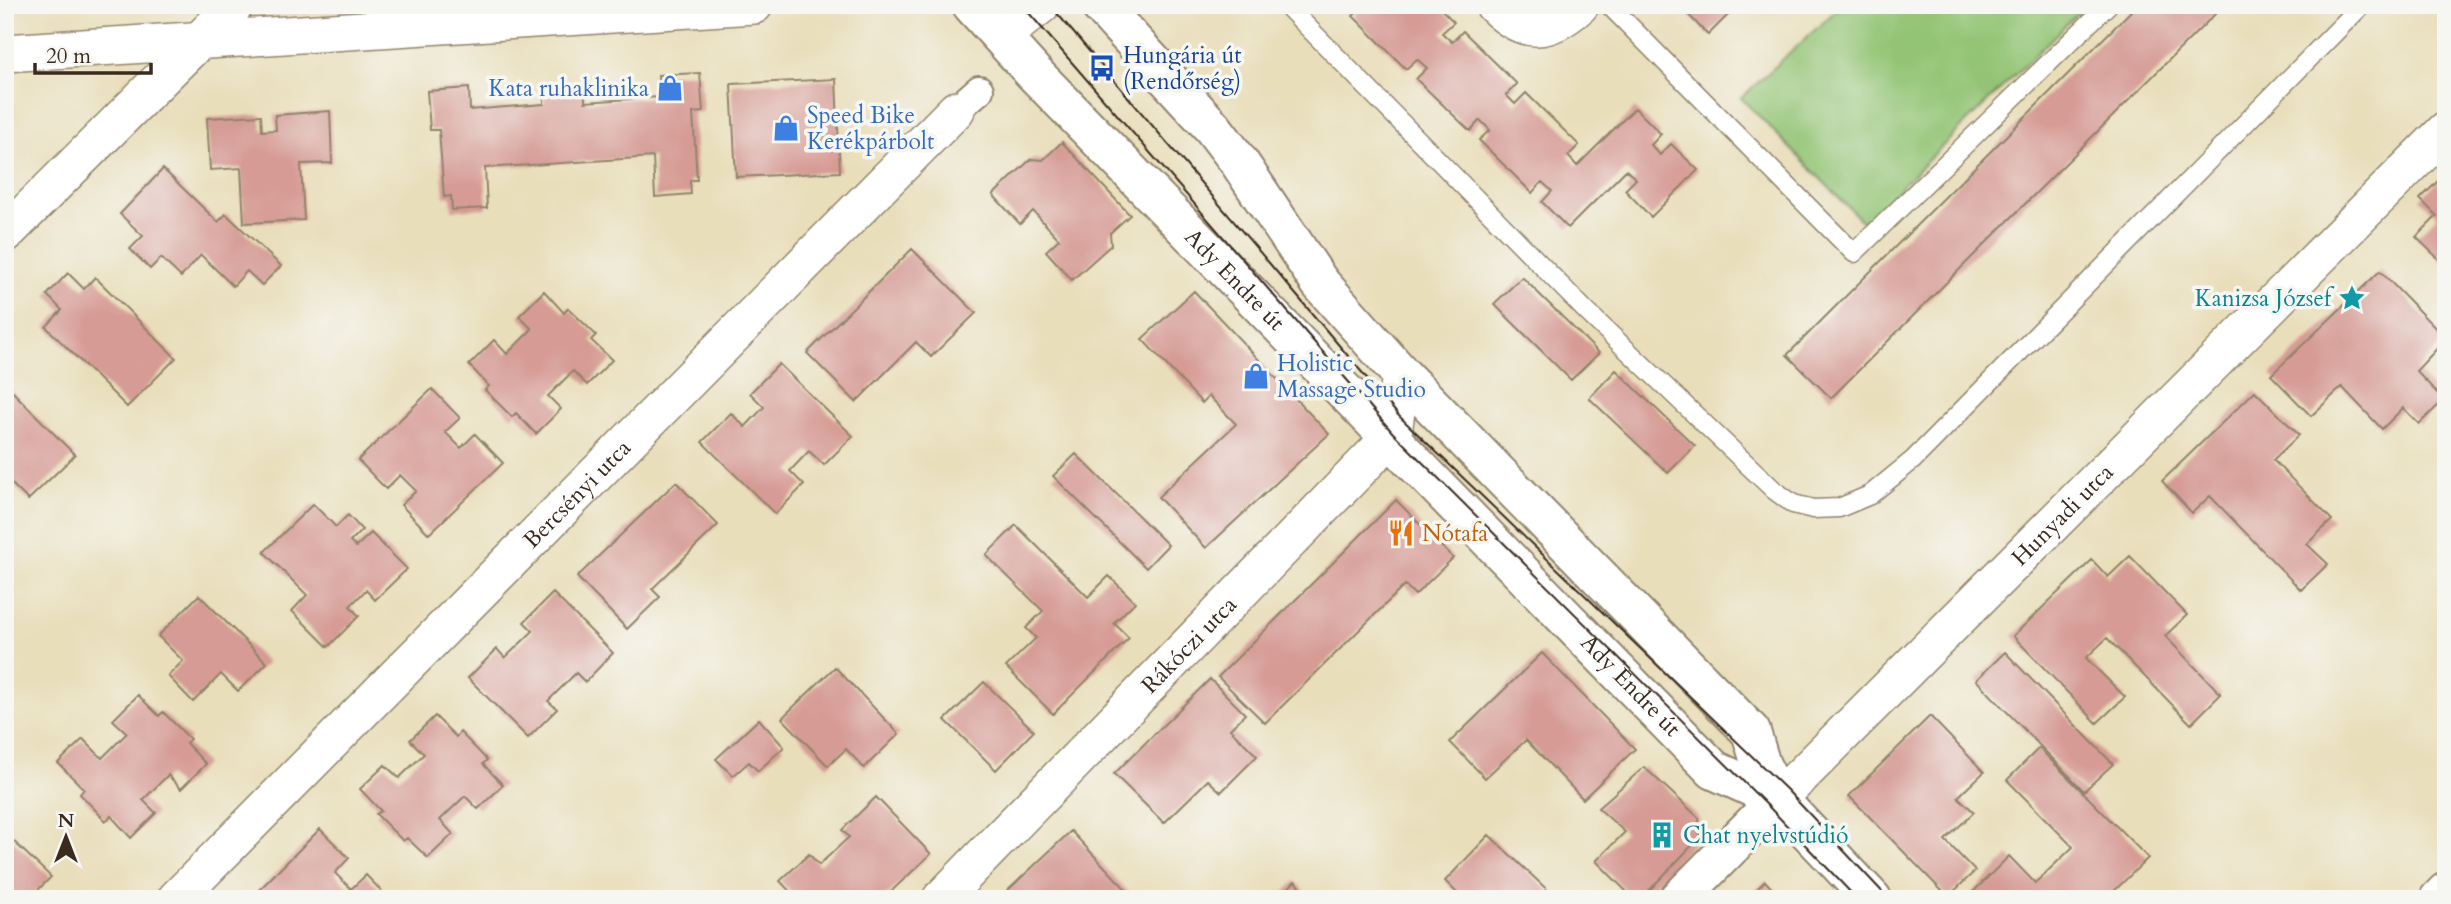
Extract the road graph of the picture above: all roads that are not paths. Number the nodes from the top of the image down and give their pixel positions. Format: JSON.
{"nodes":[{"id":1,"x":235,"y":5,"type":"edge"},
{"id":2,"x":754,"y":5,"type":"edge"},
{"id":3,"x":972,"y":5,"type":"edge"},
{"id":4,"x":1041,"y":5,"type":"edge"},
{"id":5,"x":1100,"y":5,"type":"edge"},
{"id":6,"x":1286,"y":5,"type":"edge"},
{"id":7,"x":1494,"y":5,"type":"edge"},
{"id":8,"x":1580,"y":5,"type":"edge"},
{"id":9,"x":1609,"y":5,"type":"edge"},
{"id":10,"x":2108,"y":5,"type":"edge"},
{"id":11,"x":2362,"y":5,"type":"edge"},
{"id":12,"x":1001,"y":37,"type":"junction"},
{"id":13,"x":200,"y":41,"type":"junction"},
{"id":14,"x":5,"y":53,"type":"edge"},
{"id":15,"x":968,"y":100,"type":"dead end"},
{"id":16,"x":2446,"y":130,"type":"edge"},
{"id":17,"x":5,"y":234,"type":"edge"},
{"id":18,"x":1401,"y":374,"type":"junction"},
{"id":19,"x":1390,"y":438,"type":"junction"},
{"id":20,"x":1778,"y":799,"type":"junction"},
{"id":21,"x":2446,"y":892,"type":"edge"},
{"id":22,"x":176,"y":899,"type":"edge"},
{"id":23,"x":941,"y":899,"type":"edge"},
{"id":24,"x":1679,"y":899,"type":"edge"},
{"id":25,"x":1872,"y":899,"type":"edge"},
{"id":26,"x":2439,"y":899,"type":"edge"}],
"edges":[{"from":1,"to":13,"type":"street"},
{"from":2,"to":13,"type":"street"},
{"from":3,"to":12,"type":"street","name":"Ady Endre út"},
{"from":4,"to":12,"type":"street"},
{"from":5,"to":18,"type":"street","name":"Ady Endre út"},
{"from":6,"to":11,"type":"lane"},
{"from":7,"to":8,"type":"street"},
{"from":9,"to":10,"type":"lane"},
{"from":12,"to":19,"type":"street","name":"Ady Endre út"},
{"from":13,"to":14,"type":"street"},
{"from":13,"to":17,"type":"street"},
{"from":15,"to":22,"type":"street","name":"Bercsényi utca"},
{"from":16,"to":20,"type":"street","name":"Hunyadi utca"},
{"from":18,"to":19,"type":"street"},
{"from":18,"to":20,"type":"street","name":"Ady Endre út"},
{"from":19,"to":20,"type":"street","name":"Ady Endre út"},
{"from":19,"to":23,"type":"street","name":"Rákóczi utca"},
{"from":20,"to":24,"type":"street","name":"Hunyadi utca"},
{"from":20,"to":25,"type":"street","name":"Ady Endre út"},
{"from":21,"to":26,"type":"street"}]}
